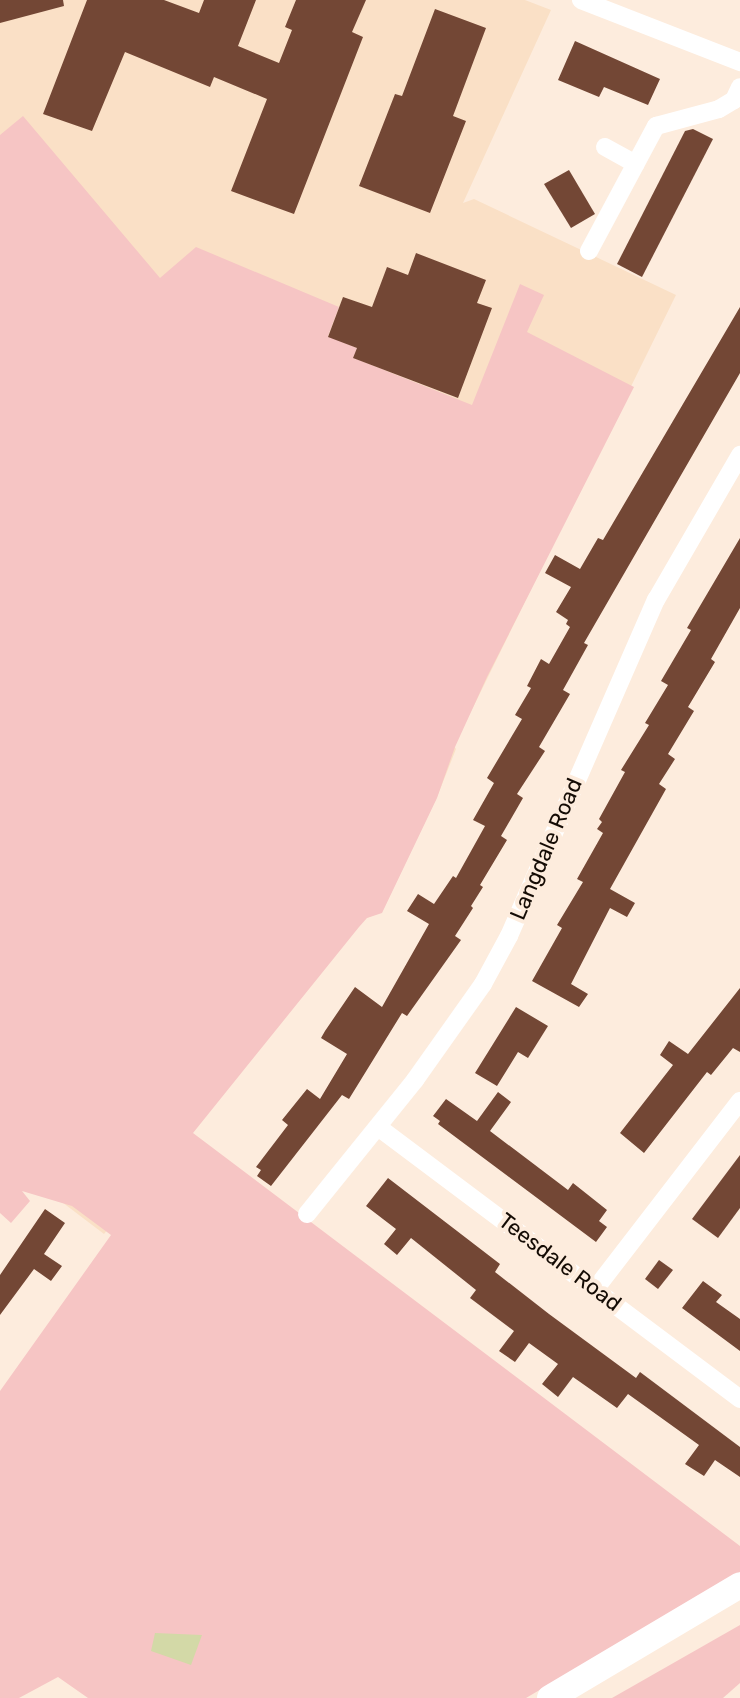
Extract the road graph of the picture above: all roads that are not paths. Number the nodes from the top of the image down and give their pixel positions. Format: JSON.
{"nodes":[{"id":1,"x":581,"y":0,"type":"edge"},
{"id":2,"x":740,"y":62,"type":"edge"},
{"id":3,"x":740,"y":87,"type":"edge"},
{"id":4,"x":605,"y":147,"type":"dead end"},
{"id":5,"x":636,"y":164,"type":"junction"},
{"id":6,"x":589,"y":251,"type":"dead end"},
{"id":7,"x":740,"y":455,"type":"edge"},
{"id":8,"x":740,"y":1101,"type":"edge"},
{"id":9,"x":378,"y":1127,"type":"junction"},
{"id":10,"x":307,"y":1214,"type":"dead end"},
{"id":11,"x":596,"y":1288,"type":"junction"},
{"id":12,"x":740,"y":1399,"type":"edge"},
{"id":13,"x":740,"y":1585,"type":"edge"},
{"id":14,"x":550,"y":1698,"type":"edge"}],
"edges":[{"from":1,"to":2,"type":"street"},
{"from":3,"to":5,"type":"street"},
{"from":4,"to":5,"type":"street"},
{"from":5,"to":6,"type":"street"},
{"from":7,"to":9,"type":"street","name":"Langdale Road"},
{"from":8,"to":11,"type":"street"},
{"from":9,"to":10,"type":"street","name":"Langdale Road"},
{"from":9,"to":11,"type":"street","name":"Teesdale Road"},
{"from":11,"to":12,"type":"street","name":"Teesdale Road"},
{"from":13,"to":14,"type":"street"}]}
